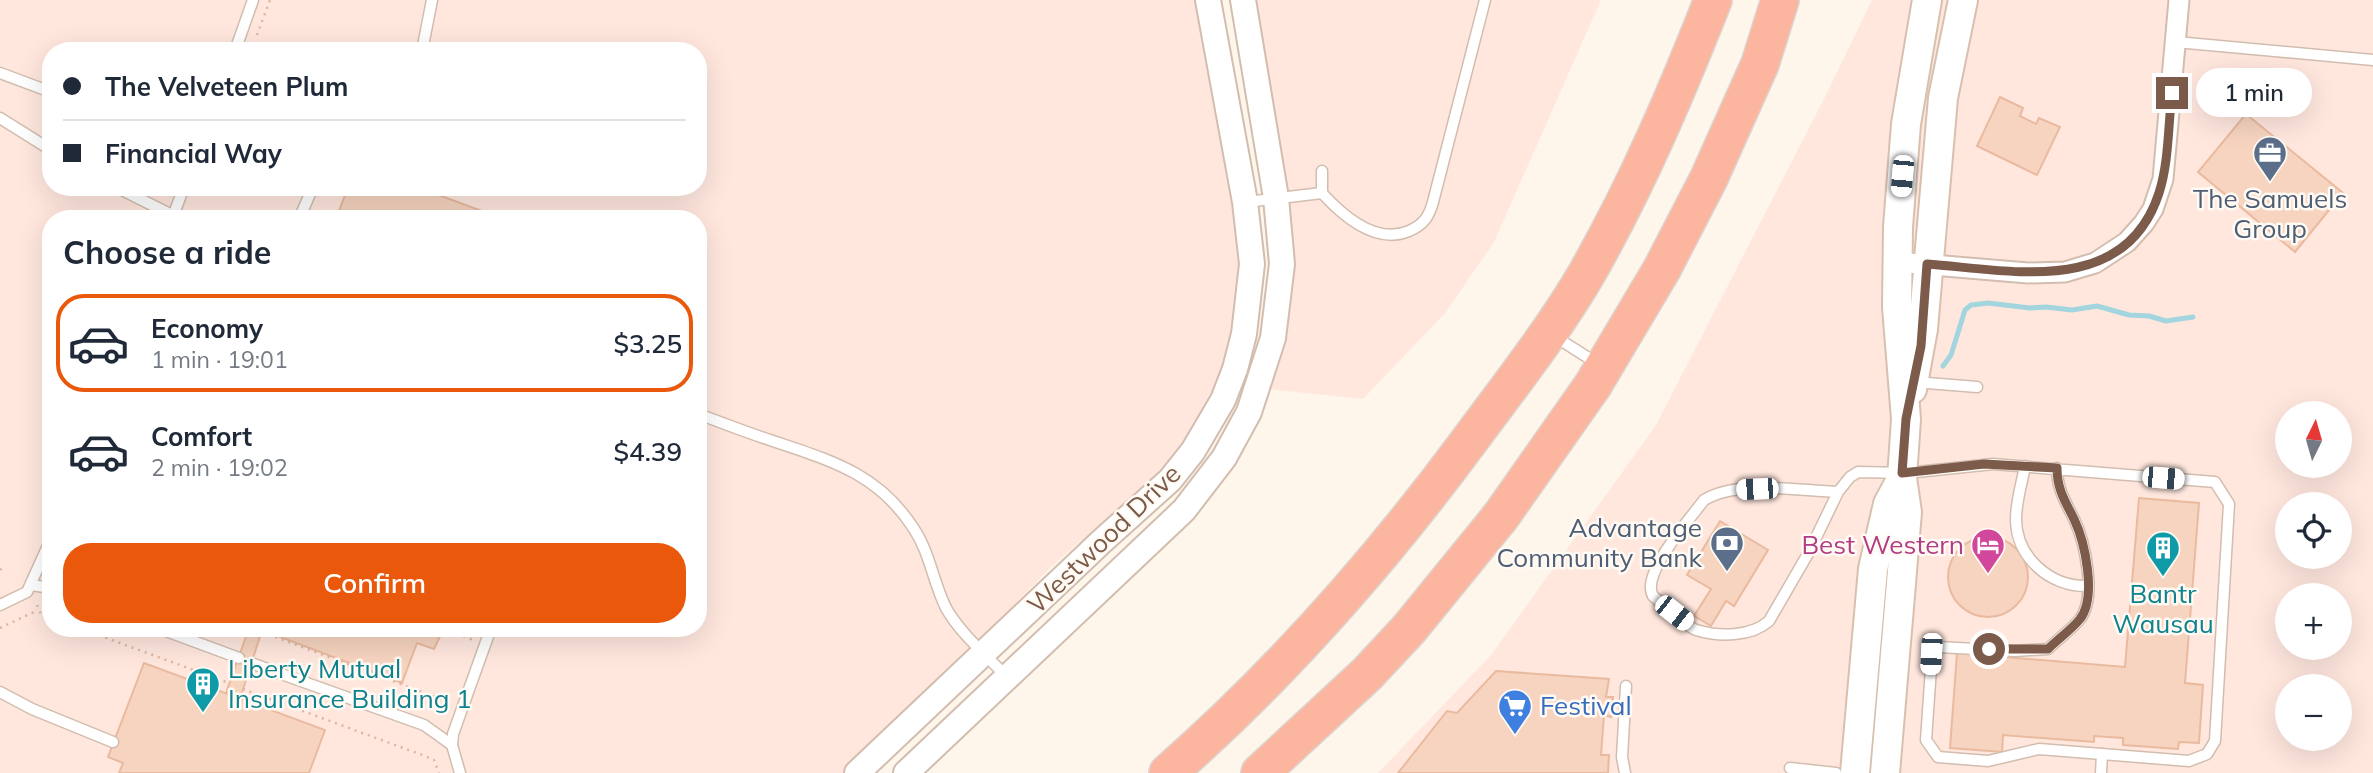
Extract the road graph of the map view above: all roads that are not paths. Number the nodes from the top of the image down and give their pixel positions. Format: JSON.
{"nodes":[{"id":1,"x":253,"y":0,"type":"edge"},
{"id":2,"x":432,"y":0,"type":"edge"},
{"id":3,"x":1208,"y":0,"type":"edge"},
{"id":4,"x":1243,"y":0,"type":"edge"},
{"id":5,"x":1485,"y":0,"type":"edge"},
{"id":6,"x":1689,"y":0,"type":"edge"},
{"id":7,"x":1713,"y":0,"type":"edge"},
{"id":8,"x":1780,"y":0,"type":"edge"},
{"id":9,"x":1802,"y":0,"type":"edge"},
{"id":10,"x":1927,"y":0,"type":"edge"},
{"id":11,"x":1963,"y":0,"type":"edge"},
{"id":12,"x":2179,"y":0,"type":"edge"},
{"id":13,"x":237,"y":42,"type":"edge"},
{"id":14,"x":424,"y":42,"type":"edge"},
{"id":15,"x":2176,"y":42,"type":"junction"},
{"id":16,"x":2373,"y":60,"type":"edge"},
{"id":17,"x":1760,"y":64,"type":"junction"},
{"id":18,"x":0,"y":73,"type":"edge"},
{"id":19,"x":42,"y":89,"type":"edge"},
{"id":20,"x":0,"y":118,"type":"edge"},
{"id":21,"x":42,"y":144,"type":"edge"},
{"id":22,"x":1322,"y":170,"type":"dead end"},
{"id":23,"x":1322,"y":193,"type":"junction"},
{"id":24,"x":133,"y":196,"type":"edge"},
{"id":25,"x":1276,"y":198,"type":"junction"},
{"id":26,"x":1245,"y":202,"type":"junction"},
{"id":27,"x":160,"y":210,"type":"edge"},
{"id":28,"x":1897,"y":262,"type":"junction"},
{"id":29,"x":1927,"y":264,"type":"junction"},
{"id":30,"x":1550,"y":333,"type":"junction"},
{"id":31,"x":1604,"y":368,"type":"junction"},
{"id":32,"x":1914,"y":382,"type":"junction"},
{"id":33,"x":1977,"y":387,"type":"dead end"},
{"id":34,"x":1493,"y":410,"type":"junction"},
{"id":35,"x":707,"y":417,"type":"edge"},
{"id":36,"x":1906,"y":419,"type":"junction"},
{"id":37,"x":2025,"y":466,"type":"junction"},
{"id":38,"x":2057,"y":468,"type":"junction"},
{"id":39,"x":1902,"y":475,"type":"junction"},
{"id":40,"x":1838,"y":492,"type":"junction"},
{"id":41,"x":42,"y":560,"type":"edge"},
{"id":42,"x":32,"y":584,"type":"junction"},
{"id":43,"x":42,"y":586,"type":"edge"},
{"id":44,"x":2087,"y":586,"type":"junction"},
{"id":45,"x":0,"y":606,"type":"edge"},
{"id":46,"x":182,"y":637,"type":"edge"},
{"id":47,"x":488,"y":637,"type":"edge"},
{"id":48,"x":984,"y":653,"type":"junction"},
{"id":49,"x":1289,"y":656,"type":"junction"},
{"id":50,"x":239,"y":658,"type":"dead end"},
{"id":51,"x":251,"y":663,"type":"dead end"},
{"id":52,"x":1367,"y":674,"type":"junction"},
{"id":53,"x":1008,"y":678,"type":"junction"},
{"id":54,"x":1626,"y":686,"type":"dead end"},
{"id":55,"x":0,"y":692,"type":"edge"},
{"id":56,"x":113,"y":742,"type":"dead end"},
{"id":57,"x":452,"y":745,"type":"junction"},
{"id":58,"x":2102,"y":754,"type":"junction"},
{"id":59,"x":1790,"y":768,"type":"dead end"},
{"id":60,"x":460,"y":773,"type":"edge"},
{"id":61,"x":857,"y":773,"type":"edge"},
{"id":62,"x":906,"y":773,"type":"edge"},
{"id":63,"x":1147,"y":773,"type":"edge"},
{"id":64,"x":1168,"y":773,"type":"edge"},
{"id":65,"x":1260,"y":773,"type":"edge"},
{"id":66,"x":1282,"y":773,"type":"edge"},
{"id":67,"x":1625,"y":773,"type":"edge"},
{"id":68,"x":1836,"y":773,"type":"edge"},
{"id":69,"x":1854,"y":773,"type":"edge"},
{"id":70,"x":1885,"y":773,"type":"edge"},
{"id":71,"x":2101,"y":773,"type":"edge"}],
"edges":[{"from":1,"to":13,"type":"lane"},
{"from":2,"to":14,"type":"lane"},
{"from":3,"to":26,"type":"street","name":"Westwood Drive"},
{"from":4,"to":25,"type":"street","name":"Westwood Drive"},
{"from":5,"to":23,"type":"lane"},
{"from":6,"to":34,"type":"highway"},
{"from":7,"to":30,"type":"highway"},
{"from":8,"to":17,"type":"highway"},
{"from":9,"to":17,"type":"highway"},
{"from":10,"to":28,"type":"main road"},
{"from":11,"to":29,"type":"main road"},
{"from":12,"to":15,"type":"street"},
{"from":15,"to":16,"type":"lane"},
{"from":15,"to":29,"type":"street"},
{"from":17,"to":31,"type":"highway"},
{"from":18,"to":19,"type":"lane"},
{"from":20,"to":21,"type":"lane"},
{"from":22,"to":23,"type":"lane"},
{"from":23,"to":25,"type":"lane"},
{"from":24,"to":27,"type":"lane"},
{"from":25,"to":26,"type":"lane"},
{"from":25,"to":53,"type":"street","name":"Westwood Drive"},
{"from":26,"to":48,"type":"street","name":"Westwood Drive"},
{"from":28,"to":29,"type":"street"},
{"from":28,"to":36,"type":"main road"},
{"from":29,"to":32,"type":"main road"},
{"from":30,"to":31,"type":"lane"},
{"from":30,"to":34,"type":"highway"},
{"from":31,"to":52,"type":"highway"},
{"from":32,"to":33,"type":"lane"},
{"from":32,"to":36,"type":"main road"},
{"from":34,"to":49,"type":"highway"},
{"from":35,"to":48,"type":"lane"},
{"from":36,"to":39,"type":"main road"},
{"from":37,"to":38,"type":"lane"},
{"from":37,"to":39,"type":"lane"},
{"from":37,"to":44,"type":"lane"},
{"from":38,"to":44,"type":"lane"},
{"from":38,"to":58,"type":"lane"},
{"from":39,"to":40,"type":"lane"},
{"from":39,"to":69,"type":"main road"},
{"from":39,"to":70,"type":"main road"},
{"from":40,"to":40,"type":"lane"},
{"from":41,"to":42,"type":"lane"},
{"from":42,"to":43,"type":"lane"},
{"from":42,"to":45,"type":"lane"},
{"from":44,"to":58,"type":"lane"},
{"from":46,"to":50,"type":"lane"},
{"from":47,"to":57,"type":"lane"},
{"from":48,"to":53,"type":"lane"},
{"from":48,"to":61,"type":"street","name":"Westwood Drive"},
{"from":49,"to":63,"type":"highway"},
{"from":49,"to":64,"type":"highway"},
{"from":51,"to":57,"type":"lane"},
{"from":52,"to":65,"type":"highway"},
{"from":52,"to":66,"type":"highway"},
{"from":53,"to":62,"type":"street","name":"Westwood Drive"},
{"from":54,"to":67,"type":"lane"},
{"from":55,"to":56,"type":"lane"},
{"from":57,"to":60,"type":"lane"},
{"from":58,"to":71,"type":"lane"},
{"from":59,"to":68,"type":"lane"}]}
